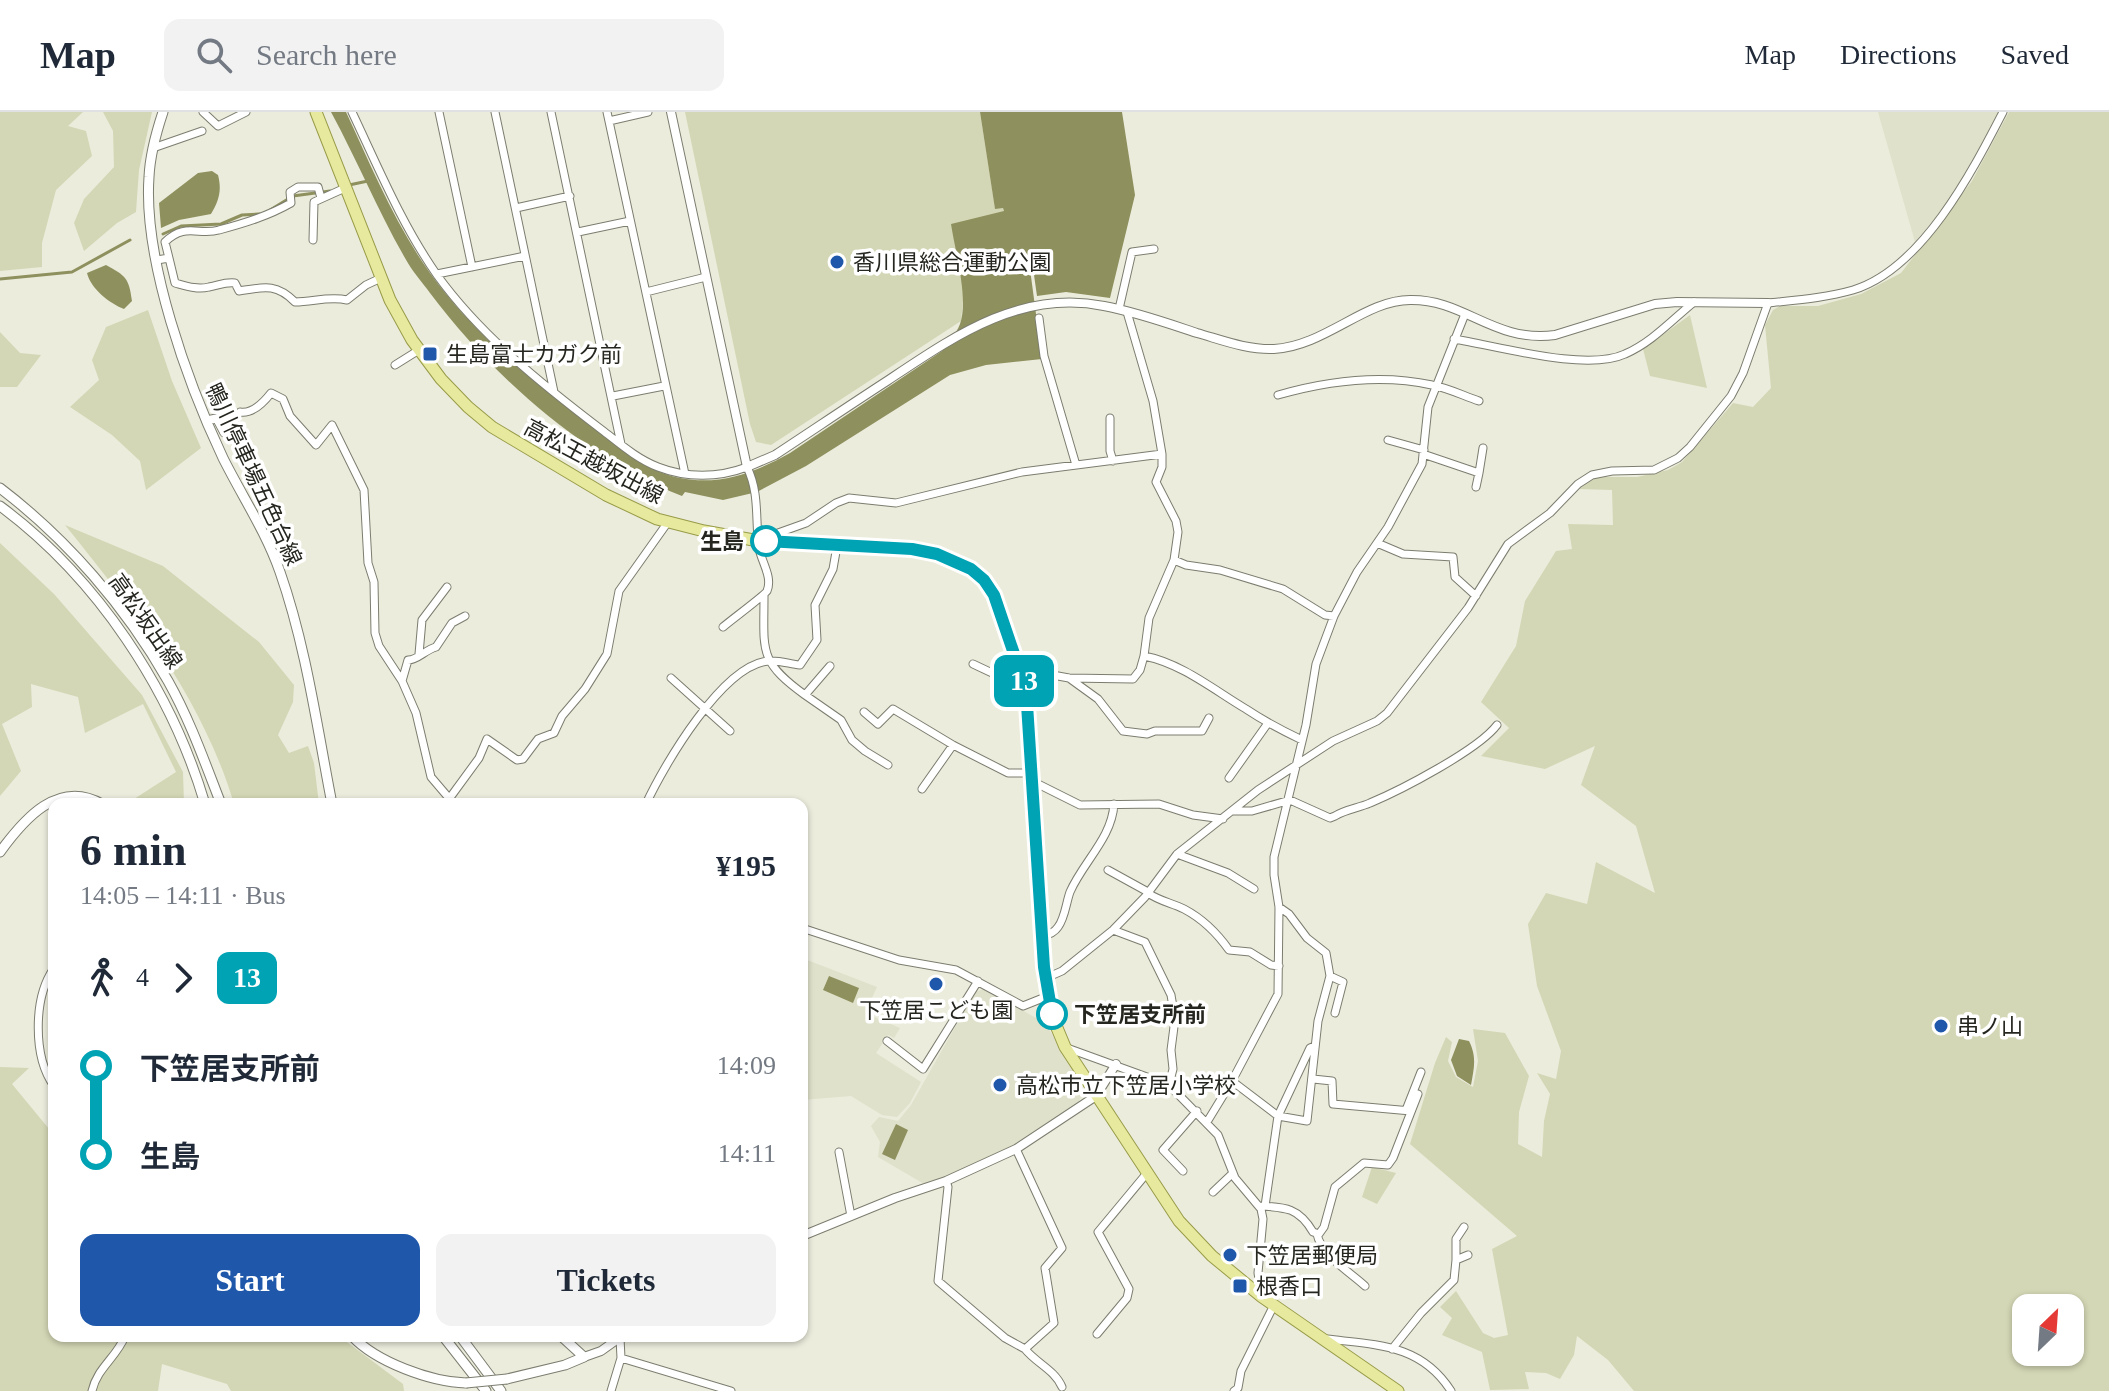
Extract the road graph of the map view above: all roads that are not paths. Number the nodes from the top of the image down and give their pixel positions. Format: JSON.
{"nodes":[{"id":1,"x":163,"y":112,"type":"edge"},
{"id":2,"x":203,"y":112,"type":"edge"},
{"id":3,"x":246,"y":112,"type":"edge"},
{"id":4,"x":316,"y":112,"type":"edge"},
{"id":5,"x":352,"y":112,"type":"edge"},
{"id":6,"x":439,"y":112,"type":"edge"},
{"id":7,"x":495,"y":112,"type":"edge"},
{"id":8,"x":551,"y":112,"type":"edge"},
{"id":9,"x":648,"y":112,"type":"edge"},
{"id":10,"x":671,"y":112,"type":"edge"},
{"id":11,"x":2003,"y":112,"type":"edge"},
{"id":12,"x":608,"y":116,"type":"edge"},
{"id":13,"x":202,"y":131,"type":"dead end"},
{"id":14,"x":153,"y":148,"type":"junction"},
{"id":15,"x":344,"y":184,"type":"junction"},
{"id":16,"x":570,"y":196,"type":"junction"},
{"id":17,"x":321,"y":198,"type":"junction"},
{"id":18,"x":516,"y":208,"type":"junction"},
{"id":19,"x":630,"y":221,"type":"junction"},
{"id":20,"x":578,"y":232,"type":"junction"},
{"id":21,"x":313,"y":240,"type":"dead end"},
{"id":22,"x":1154,"y":249,"type":"dead end"},
{"id":23,"x":525,"y":256,"type":"junction"},
{"id":24,"x":169,"y":258,"type":"junction"},
{"id":25,"x":157,"y":260,"type":"junction"},
{"id":26,"x":472,"y":267,"type":"junction"},
{"id":27,"x":437,"y":274,"type":"junction"},
{"id":28,"x":706,"y":277,"type":"junction"},
{"id":29,"x":381,"y":278,"type":"junction"},
{"id":30,"x":646,"y":292,"type":"junction"},
{"id":31,"x":1694,"y":302,"type":"junction"},
{"id":32,"x":1768,"y":303,"type":"junction"},
{"id":33,"x":1120,"y":310,"type":"junction"},
{"id":34,"x":1465,"y":314,"type":"junction"},
{"id":35,"x":1039,"y":318,"type":"dead end"},
{"id":36,"x":1454,"y":339,"type":"junction"},
{"id":37,"x":419,"y":350,"type":"junction"},
{"id":38,"x":395,"y":365,"type":"dead end"},
{"id":39,"x":664,"y":386,"type":"junction"},
{"id":40,"x":1436,"y":386,"type":"junction"},
{"id":41,"x":554,"y":393,"type":"junction"},
{"id":42,"x":1278,"y":395,"type":"dead end"},
{"id":43,"x":613,"y":396,"type":"junction"},
{"id":44,"x":1479,"y":401,"type":"dead end"},
{"id":45,"x":1110,"y":418,"type":"dead end"},
{"id":46,"x":207,"y":420,"type":"junction"},
{"id":47,"x":1388,"y":440,"type":"dead end"},
{"id":48,"x":621,"y":444,"type":"junction"},
{"id":49,"x":1483,"y":448,"type":"dead end"},
{"id":50,"x":1424,"y":452,"type":"junction"},
{"id":51,"x":1162,"y":454,"type":"junction"},
{"id":52,"x":1113,"y":461,"type":"junction"},
{"id":53,"x":1076,"y":465,"type":"junction"},
{"id":54,"x":748,"y":469,"type":"junction"},
{"id":55,"x":1479,"y":473,"type":"junction"},
{"id":56,"x":685,"y":474,"type":"junction"},
{"id":57,"x":1476,"y":487,"type":"dead end"},
{"id":58,"x":0,"y":488,"type":"edge"},
{"id":59,"x":0,"y":506,"type":"edge"},
{"id":60,"x":668,"y":522,"type":"junction"},
{"id":61,"x":759,"y":541,"type":"junction"},
{"id":62,"x":1377,"y":543,"type":"junction"},
{"id":63,"x":837,"y":546,"type":"junction"},
{"id":64,"x":1174,"y":560,"type":"junction"},
{"id":65,"x":447,"y":587,"type":"dead end"},
{"id":66,"x":764,"y":596,"type":"junction"},
{"id":67,"x":1476,"y":596,"type":"junction"},
{"id":68,"x":465,"y":616,"type":"dead end"},
{"id":69,"x":1334,"y":616,"type":"junction"},
{"id":70,"x":723,"y":627,"type":"dead end"},
{"id":71,"x":419,"y":654,"type":"junction"},
{"id":72,"x":1144,"y":656,"type":"junction"},
{"id":73,"x":1017,"y":659,"type":"junction"},
{"id":74,"x":768,"y":661,"type":"junction"},
{"id":75,"x":973,"y":664,"type":"dead end"},
{"id":76,"x":830,"y":666,"type":"dead end"},
{"id":77,"x":671,"y":678,"type":"dead end"},
{"id":78,"x":1069,"y":678,"type":"junction"},
{"id":79,"x":402,"y":681,"type":"junction"},
{"id":80,"x":1026,"y":689,"type":"junction"},
{"id":81,"x":805,"y":695,"type":"junction"},
{"id":82,"x":707,"y":709,"type":"junction"},
{"id":83,"x":864,"y":712,"type":"dead end"},
{"id":84,"x":1209,"y":718,"type":"dead end"},
{"id":85,"x":1268,"y":723,"type":"junction"},
{"id":86,"x":1497,"y":725,"type":"dead end"},
{"id":87,"x":730,"y":731,"type":"dead end"},
{"id":88,"x":1302,"y":740,"type":"junction"},
{"id":89,"x":953,"y":745,"type":"junction"},
{"id":90,"x":888,"y":765,"type":"dead end"},
{"id":91,"x":1297,"y":765,"type":"junction"},
{"id":92,"x":1032,"y":777,"type":"junction"},
{"id":93,"x":1229,"y":778,"type":"dead end"},
{"id":94,"x":922,"y":789,"type":"dead end"},
{"id":95,"x":67,"y":798,"type":"edge"},
{"id":96,"x":90,"y":798,"type":"edge"},
{"id":97,"x":203,"y":798,"type":"edge"},
{"id":98,"x":219,"y":798,"type":"edge"},
{"id":99,"x":331,"y":798,"type":"edge"},
{"id":100,"x":449,"y":798,"type":"edge"},
{"id":101,"x":454,"y":798,"type":"edge"},
{"id":102,"x":649,"y":798,"type":"edge"},
{"id":103,"x":1290,"y":800,"type":"junction"},
{"id":104,"x":48,"y":804,"type":"edge"},
{"id":105,"x":1114,"y":804,"type":"junction"},
{"id":106,"x":1233,"y":811,"type":"junction"},
{"id":107,"x":1223,"y":819,"type":"junction"},
{"id":108,"x":0,"y":852,"type":"edge"},
{"id":109,"x":1177,"y":854,"type":"junction"},
{"id":110,"x":1108,"y":870,"type":"dead end"},
{"id":111,"x":1254,"y":889,"type":"dead end"},
{"id":112,"x":1148,"y":892,"type":"junction"},
{"id":113,"x":1279,"y":907,"type":"junction"},
{"id":114,"x":808,"y":930,"type":"edge"},
{"id":115,"x":1113,"y":930,"type":"junction"},
{"id":116,"x":1042,"y":936,"type":"junction"},
{"id":117,"x":1279,"y":966,"type":"junction"},
{"id":118,"x":1330,"y":976,"type":"junction"},
{"id":119,"x":1046,"y":978,"type":"junction"},
{"id":120,"x":978,"y":981,"type":"junction"},
{"id":121,"x":48,"y":983,"type":"edge"},
{"id":122,"x":1048,"y":996,"type":"junction"},
{"id":123,"x":1335,"y":1013,"type":"dead end"},
{"id":124,"x":887,"y":1041,"type":"dead end"},
{"id":125,"x":1315,"y":1046,"type":"junction"},
{"id":126,"x":1065,"y":1047,"type":"junction"},
{"id":127,"x":1116,"y":1064,"type":"junction"},
{"id":128,"x":1421,"y":1072,"type":"dead end"},
{"id":129,"x":48,"y":1073,"type":"edge"},
{"id":130,"x":1313,"y":1079,"type":"junction"},
{"id":131,"x":1232,"y":1081,"type":"junction"},
{"id":132,"x":1169,"y":1085,"type":"junction"},
{"id":133,"x":1418,"y":1094,"type":"dead end"},
{"id":134,"x":1096,"y":1096,"type":"junction"},
{"id":135,"x":1408,"y":1110,"type":"junction"},
{"id":136,"x":1197,"y":1111,"type":"junction"},
{"id":137,"x":1278,"y":1116,"type":"junction"},
{"id":138,"x":1207,"y":1122,"type":"junction"},
{"id":139,"x":1016,"y":1149,"type":"junction"},
{"id":140,"x":839,"y":1152,"type":"dead end"},
{"id":141,"x":1183,"y":1171,"type":"dead end"},
{"id":142,"x":1147,"y":1173,"type":"junction"},
{"id":143,"x":1233,"y":1173,"type":"junction"},
{"id":144,"x":946,"y":1181,"type":"junction"},
{"id":145,"x":1213,"y":1192,"type":"dead end"},
{"id":146,"x":1262,"y":1206,"type":"junction"},
{"id":147,"x":851,"y":1216,"type":"junction"},
{"id":148,"x":1464,"y":1227,"type":"dead end"},
{"id":149,"x":808,"y":1234,"type":"edge"},
{"id":150,"x":1317,"y":1234,"type":"junction"},
{"id":151,"x":1468,"y":1255,"type":"dead end"},
{"id":152,"x":1456,"y":1260,"type":"junction"},
{"id":153,"x":1365,"y":1286,"type":"dead end"},
{"id":154,"x":1262,"y":1297,"type":"junction"},
{"id":155,"x":1274,"y":1305,"type":"junction"},
{"id":156,"x":1097,"y":1334,"type":"dead end"},
{"id":157,"x":1321,"y":1339,"type":"junction"},
{"id":158,"x":122,"y":1342,"type":"edge"},
{"id":159,"x":359,"y":1342,"type":"edge"},
{"id":160,"x":448,"y":1342,"type":"edge"},
{"id":161,"x":464,"y":1342,"type":"edge"},
{"id":162,"x":568,"y":1342,"type":"edge"},
{"id":163,"x":614,"y":1342,"type":"edge"},
{"id":164,"x":621,"y":1342,"type":"edge"},
{"id":165,"x":1025,"y":1349,"type":"junction"},
{"id":166,"x":1392,"y":1349,"type":"junction"},
{"id":167,"x":584,"y":1357,"type":"junction"},
{"id":168,"x":621,"y":1358,"type":"junction"},
{"id":169,"x":464,"y":1386,"type":"edge"},
{"id":170,"x":1062,"y":1387,"type":"dead end"},
{"id":171,"x":1237,"y":1390,"type":"edge"},
{"id":172,"x":92,"y":1391,"type":"edge"},
{"id":173,"x":486,"y":1391,"type":"edge"},
{"id":174,"x":501,"y":1391,"type":"edge"},
{"id":175,"x":611,"y":1391,"type":"edge"},
{"id":176,"x":731,"y":1391,"type":"edge"},
{"id":177,"x":1398,"y":1391,"type":"edge"},
{"id":178,"x":1451,"y":1391,"type":"edge"}],
"edges":[{"from":1,"to":14,"type":"main road","name":"鴨川停車場五色台線"},
{"from":2,"to":3,"type":"street"},
{"from":4,"to":15,"type":"main road","name":"高松王越坂出線"},
{"from":5,"to":27,"type":"street"},
{"from":6,"to":26,"type":"street"},
{"from":7,"to":18,"type":"street"},
{"from":8,"to":16,"type":"street"},
{"from":9,"to":12,"type":"street"},
{"from":10,"to":28,"type":"street"},
{"from":11,"to":32,"type":"street"},
{"from":12,"to":19,"type":"street"},
{"from":13,"to":14,"type":"street"},
{"from":14,"to":25,"type":"main road","name":"鴨川停車場五色台線"},
{"from":15,"to":17,"type":"street"},
{"from":15,"to":29,"type":"main road","name":"高松王越坂出線"},
{"from":16,"to":18,"type":"street"},
{"from":16,"to":20,"type":"street"},
{"from":17,"to":21,"type":"street"},
{"from":17,"to":24,"type":"street"},
{"from":18,"to":23,"type":"street"},
{"from":19,"to":20,"type":"street"},
{"from":19,"to":30,"type":"street"},
{"from":20,"to":43,"type":"street"},
{"from":22,"to":33,"type":"street"},
{"from":23,"to":26,"type":"street"},
{"from":23,"to":41,"type":"street"},
{"from":24,"to":25,"type":"street"},
{"from":24,"to":29,"type":"street"},
{"from":25,"to":46,"type":"main road","name":"鴨川停車場五色台線"},
{"from":26,"to":27,"type":"street"},
{"from":27,"to":41,"type":"street"},
{"from":28,"to":30,"type":"street"},
{"from":28,"to":54,"type":"street"},
{"from":29,"to":37,"type":"main road","name":"高松王越坂出線"},
{"from":30,"to":39,"type":"street"},
{"from":31,"to":32,"type":"street"},
{"from":31,"to":34,"type":"street"},
{"from":31,"to":36,"type":"street"},
{"from":32,"to":67,"type":"street"},
{"from":33,"to":34,"type":"street"},
{"from":33,"to":51,"type":"street"},
{"from":33,"to":54,"type":"street"},
{"from":34,"to":36,"type":"street"},
{"from":35,"to":53,"type":"street"},
{"from":36,"to":40,"type":"street"},
{"from":37,"to":38,"type":"street"},
{"from":37,"to":60,"type":"main road","name":"高松王越坂出線"},
{"from":39,"to":43,"type":"street"},
{"from":39,"to":56,"type":"street"},
{"from":40,"to":42,"type":"street"},
{"from":40,"to":44,"type":"street"},
{"from":40,"to":50,"type":"street"},
{"from":41,"to":48,"type":"street"},
{"from":43,"to":48,"type":"street"},
{"from":45,"to":52,"type":"street"},
{"from":46,"to":79,"type":"street"},
{"from":46,"to":99,"type":"main road","name":"鴨川停車場五色台線"},
{"from":47,"to":50,"type":"street"},
{"from":48,"to":56,"type":"street"},
{"from":49,"to":55,"type":"street"},
{"from":50,"to":55,"type":"street"},
{"from":50,"to":62,"type":"street"},
{"from":51,"to":52,"type":"street"},
{"from":51,"to":64,"type":"street"},
{"from":52,"to":53,"type":"street"},
{"from":53,"to":61,"type":"street"},
{"from":54,"to":56,"type":"street"},
{"from":54,"to":61,"type":"street"},
{"from":55,"to":57,"type":"street"},
{"from":58,"to":98,"type":"main road","name":"高松坂出線"},
{"from":59,"to":97,"type":"main road","name":"高松坂出線"},
{"from":60,"to":61,"type":"main road","name":"高松王越坂出線"},
{"from":60,"to":101,"type":"street"},
{"from":61,"to":63,"type":"main road","name":"高松王越坂出線"},
{"from":61,"to":66,"type":"street"},
{"from":62,"to":67,"type":"street"},
{"from":62,"to":69,"type":"street"},
{"from":63,"to":73,"type":"main road","name":"高松王越坂出線"},
{"from":63,"to":74,"type":"street"},
{"from":64,"to":69,"type":"street"},
{"from":64,"to":72,"type":"street"},
{"from":65,"to":71,"type":"street"},
{"from":66,"to":70,"type":"street"},
{"from":66,"to":74,"type":"street"},
{"from":67,"to":91,"type":"street"},
{"from":68,"to":71,"type":"street"},
{"from":69,"to":88,"type":"street"},
{"from":71,"to":79,"type":"street"},
{"from":72,"to":78,"type":"street"},
{"from":72,"to":85,"type":"street"},
{"from":73,"to":78,"type":"street"},
{"from":73,"to":80,"type":"main road","name":"高松王越坂出線"},
{"from":74,"to":81,"type":"street"},
{"from":74,"to":82,"type":"street"},
{"from":75,"to":80,"type":"street"},
{"from":76,"to":81,"type":"street"},
{"from":77,"to":82,"type":"street"},
{"from":78,"to":84,"type":"street"},
{"from":79,"to":100,"type":"street"},
{"from":80,"to":92,"type":"main road","name":"高松王越坂出線"},
{"from":81,"to":90,"type":"street"},
{"from":82,"to":87,"type":"street"},
{"from":82,"to":102,"type":"street"},
{"from":83,"to":89,"type":"street"},
{"from":85,"to":88,"type":"street"},
{"from":85,"to":93,"type":"street"},
{"from":86,"to":103,"type":"street"},
{"from":88,"to":91,"type":"street"},
{"from":89,"to":92,"type":"street"},
{"from":89,"to":94,"type":"street"},
{"from":91,"to":103,"type":"street"},
{"from":91,"to":106,"type":"street"},
{"from":92,"to":105,"type":"street"},
{"from":92,"to":116,"type":"main road","name":"高松王越坂出線"},
{"from":95,"to":96,"type":"main road"},
{"from":103,"to":106,"type":"street"},
{"from":103,"to":113,"type":"street"},
{"from":104,"to":108,"type":"main road"},
{"from":105,"to":107,"type":"street"},
{"from":105,"to":116,"type":"street"},
{"from":106,"to":107,"type":"street"},
{"from":107,"to":109,"type":"street"},
{"from":109,"to":111,"type":"street"},
{"from":109,"to":112,"type":"street"},
{"from":110,"to":112,"type":"street"},
{"from":112,"to":115,"type":"street"},
{"from":112,"to":117,"type":"street"},
{"from":113,"to":117,"type":"street"},
{"from":113,"to":118,"type":"street"},
{"from":114,"to":120,"type":"street"},
{"from":115,"to":119,"type":"street"},
{"from":115,"to":132,"type":"street"},
{"from":116,"to":119,"type":"main road","name":"高松王越坂出線"},
{"from":117,"to":131,"type":"street"},
{"from":118,"to":123,"type":"street"},
{"from":118,"to":125,"type":"street"},
{"from":119,"to":122,"type":"main road","name":"高松王越坂出線"},
{"from":120,"to":122,"type":"street"},
{"from":120,"to":124,"type":"street"},
{"from":121,"to":129,"type":"street"},
{"from":122,"to":126,"type":"main road","name":"高松王越坂出線"},
{"from":125,"to":130,"type":"street"},
{"from":125,"to":137,"type":"street"},
{"from":126,"to":127,"type":"street"},
{"from":126,"to":134,"type":"main road","name":"高松王越坂出線"},
{"from":127,"to":132,"type":"street"},
{"from":127,"to":134,"type":"street"},
{"from":128,"to":135,"type":"street"},
{"from":130,"to":135,"type":"street"},
{"from":130,"to":137,"type":"street"},
{"from":131,"to":137,"type":"street"},
{"from":131,"to":138,"type":"street"},
{"from":132,"to":136,"type":"street"},
{"from":133,"to":135,"type":"street"},
{"from":134,"to":139,"type":"street"},
{"from":134,"to":142,"type":"main road","name":"高松王越坂出線"},
{"from":135,"to":150,"type":"street"},
{"from":136,"to":138,"type":"street"},
{"from":136,"to":141,"type":"street"},
{"from":137,"to":146,"type":"street"},
{"from":138,"to":143,"type":"street"},
{"from":139,"to":144,"type":"street"},
{"from":139,"to":165,"type":"street"},
{"from":140,"to":147,"type":"street"},
{"from":142,"to":154,"type":"main road","name":"高松王越坂出線"},
{"from":142,"to":156,"type":"street"},
{"from":143,"to":145,"type":"street"},
{"from":143,"to":146,"type":"street"},
{"from":144,"to":147,"type":"street"},
{"from":144,"to":165,"type":"street"},
{"from":146,"to":150,"type":"street"},
{"from":146,"to":154,"type":"street"},
{"from":147,"to":149,"type":"street"},
{"from":148,"to":152,"type":"street"},
{"from":150,"to":153,"type":"street"},
{"from":151,"to":152,"type":"street"},
{"from":152,"to":166,"type":"street"},
{"from":154,"to":155,"type":"main road","name":"高松王越坂出線"},
{"from":155,"to":157,"type":"main road","name":"高松王越坂出線"},
{"from":155,"to":171,"type":"street"},
{"from":157,"to":166,"type":"street"},
{"from":157,"to":177,"type":"main road","name":"高松王越坂出線"},
{"from":158,"to":172,"type":"street"},
{"from":159,"to":169,"type":"main road"},
{"from":160,"to":173,"type":"main road"},
{"from":161,"to":174,"type":"main road"},
{"from":162,"to":167,"type":"main road"},
{"from":163,"to":167,"type":"street"},
{"from":164,"to":168,"type":"street"},
{"from":165,"to":170,"type":"street"},
{"from":166,"to":178,"type":"street"},
{"from":167,"to":169,"type":"main road","bridge":true},
{"from":168,"to":175,"type":"street"},
{"from":168,"to":176,"type":"street"}]}
